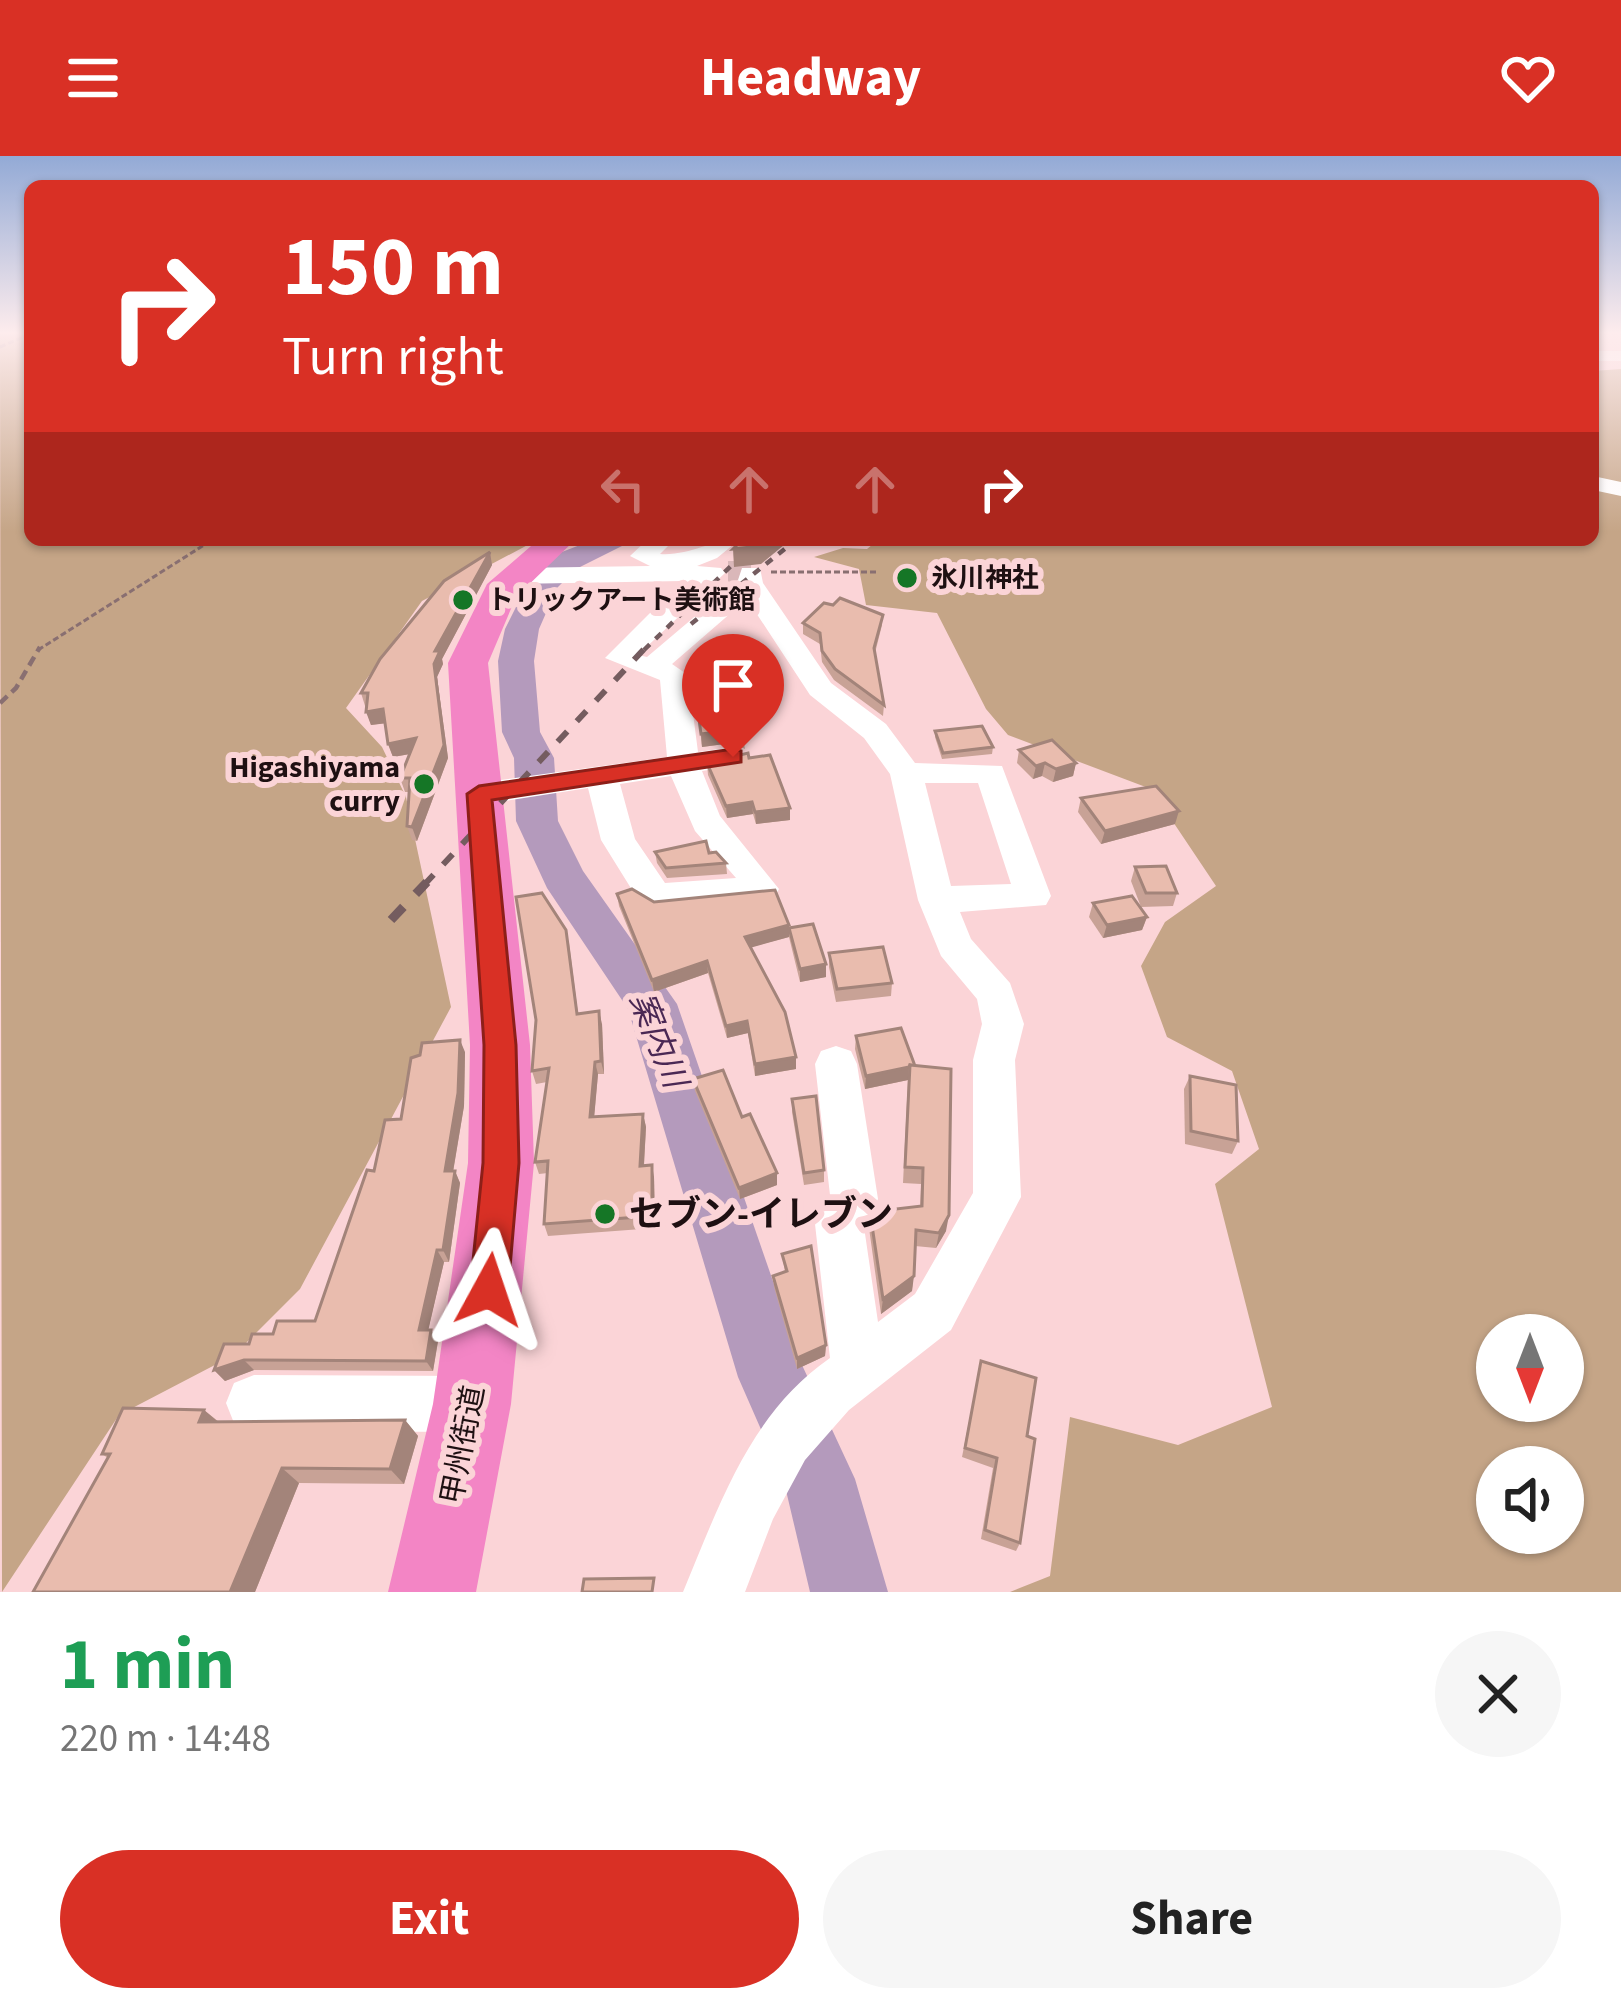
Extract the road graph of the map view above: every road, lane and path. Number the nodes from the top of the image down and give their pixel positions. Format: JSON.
{"nodes":[{"id":1,"x":203,"y":546,"type":"edge"},
{"id":2,"x":654,"y":546,"type":"edge"},
{"id":3,"x":688,"y":546,"type":"edge"},
{"id":4,"x":733,"y":566,"type":"edge"},
{"id":5,"x":540,"y":567,"type":"edge"},
{"id":6,"x":879,"y":572,"type":"dead end"},
{"id":7,"x":652,"y":667,"type":"junction"},
{"id":8,"x":0,"y":703,"type":"edge"},
{"id":9,"x":733,"y":757,"type":"edge"},
{"id":10,"x":686,"y":764,"type":"junction"},
{"id":11,"x":906,"y":773,"type":"junction"},
{"id":12,"x":602,"y":777,"type":"junction"},
{"id":13,"x":492,"y":792,"type":"junction"},
{"id":14,"x":936,"y":900,"type":"junction"},
{"id":15,"x":836,"y":1064,"type":"dead end"},
{"id":16,"x":848,"y":1377,"type":"junction"},
{"id":17,"x":254,"y":1403,"type":"dead end"},
{"id":18,"x":472,"y":1404,"type":"junction"},
{"id":19,"x":432,"y":1592,"type":"edge"},
{"id":20,"x":714,"y":1592,"type":"edge"}],
"edges":[{"from":1,"to":8,"type":"path"},
{"from":2,"to":4,"type":"street"},
{"from":3,"to":4,"type":"street"},
{"from":4,"to":5,"type":"street"},
{"from":4,"to":6,"type":"path"},
{"from":4,"to":7,"type":"street"},
{"from":4,"to":7,"type":"street"},
{"from":4,"to":11,"type":"street"},
{"from":5,"to":13,"type":"highway","name":"甲州街道"},
{"from":7,"to":10,"type":"street"},
{"from":9,"to":10,"type":"street"},
{"from":10,"to":12,"type":"street"},
{"from":10,"to":12,"type":"street"},
{"from":11,"to":14,"type":"street"},
{"from":11,"to":14,"type":"street"},
{"from":12,"to":13,"type":"street"},
{"from":13,"to":18,"type":"highway","name":"甲州街道"},
{"from":14,"to":16,"type":"street"},
{"from":15,"to":16,"type":"street"},
{"from":16,"to":20,"type":"street"},
{"from":17,"to":18,"type":"street"},
{"from":18,"to":19,"type":"highway","name":"甲州街道"}]}
